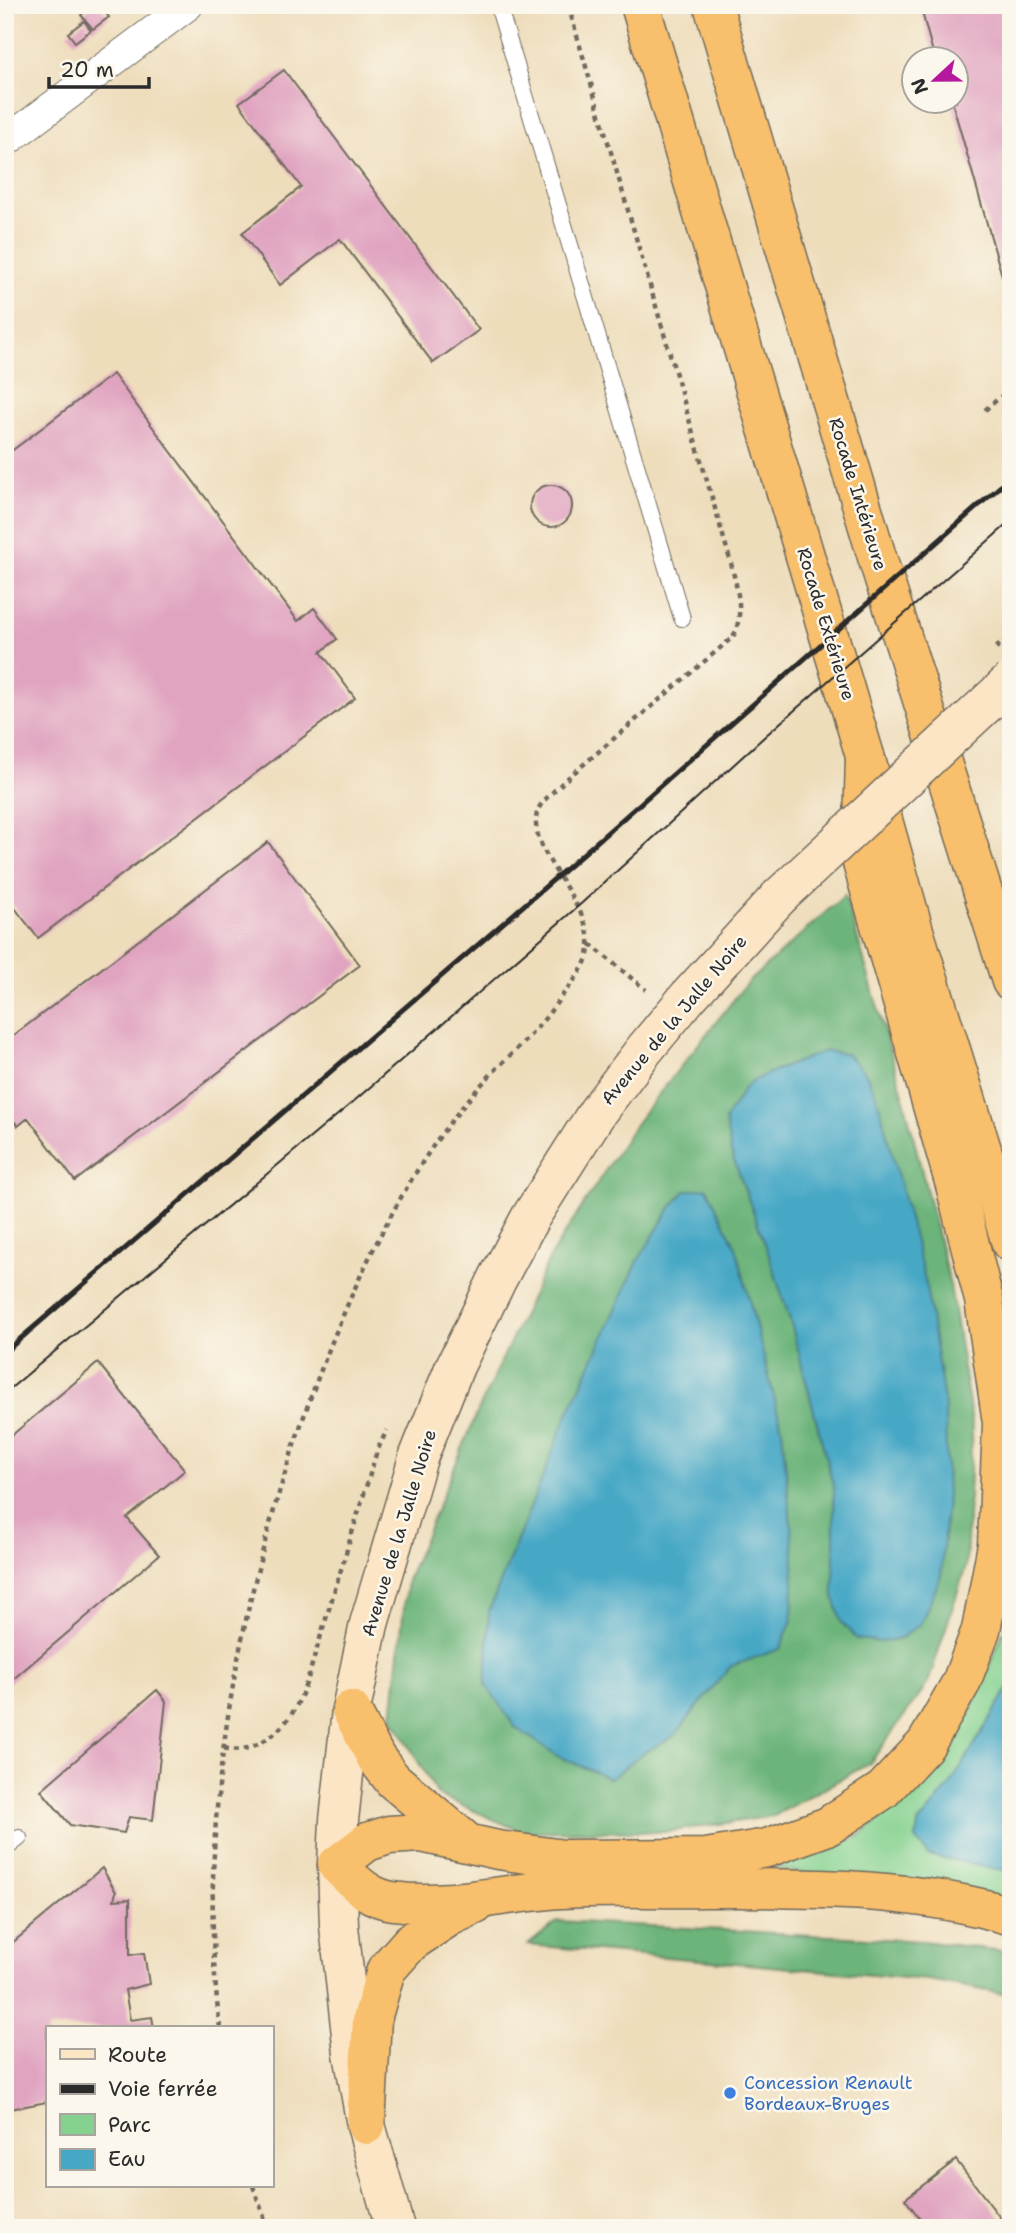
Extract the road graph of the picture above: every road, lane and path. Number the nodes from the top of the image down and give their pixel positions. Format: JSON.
{"nodes":[{"id":1,"x":188,"y":5,"type":"edge"},
{"id":2,"x":498,"y":5,"type":"edge"},
{"id":3,"x":568,"y":5,"type":"edge"},
{"id":4,"x":640,"y":5,"type":"edge"},
{"id":5,"x":713,"y":5,"type":"edge"},
{"id":6,"x":5,"y":142,"type":"edge"},
{"id":7,"x":1011,"y":388,"type":"edge"},
{"id":8,"x":985,"y":410,"type":"dead end"},
{"id":9,"x":682,"y":618,"type":"dead end"},
{"id":10,"x":1011,"y":681,"type":"edge"},
{"id":11,"x":865,"y":756,"type":"junction"},
{"id":12,"x":590,"y":944,"type":"junction"},
{"id":13,"x":1005,"y":954,"type":"edge"},
{"id":14,"x":1011,"y":981,"type":"edge"},
{"id":15,"x":646,"y":990,"type":"dead end"},
{"id":16,"x":1011,"y":1242,"type":"edge"},
{"id":17,"x":351,"y":1710,"type":"junction"},
{"id":18,"x":19,"y":1838,"type":"dead end"},
{"id":19,"x":465,"y":1841,"type":"junction"},
{"id":20,"x":5,"y":1849,"type":"edge"},
{"id":21,"x":337,"y":1865,"type":"junction"},
{"id":22,"x":496,"y":1896,"type":"junction"},
{"id":23,"x":1011,"y":1916,"type":"edge"},
{"id":24,"x":220,"y":2026,"type":"edge"},
{"id":25,"x":366,"y":2125,"type":"junction"},
{"id":26,"x":254,"y":2188,"type":"edge"},
{"id":27,"x":268,"y":2228,"type":"edge"},
{"id":28,"x":395,"y":2228,"type":"edge"}],
"edges":[{"from":1,"to":6,"type":"street"},
{"from":2,"to":9,"type":"lane"},
{"from":3,"to":12,"type":"path"},
{"from":4,"to":11,"type":"highway","name":"Rocade Extérieure"},
{"from":5,"to":13,"type":"highway","name":"Rocade Intérieure"},
{"from":7,"to":8,"type":"path"},
{"from":10,"to":17,"type":"main road","name":"Avenue de la Jalle Noire","bridge":true},
{"from":11,"to":16,"type":"highway","name":"Rocade Extérieure"},
{"from":11,"to":19,"type":"highway"},
{"from":12,"to":15,"type":"path"},
{"from":12,"to":24,"type":"path"},
{"from":13,"to":14,"type":"highway","name":"Rocade Intérieure"},
{"from":17,"to":19,"type":"highway"},
{"from":17,"to":21,"type":"main road","name":"Avenue de la Jalle Noire"},
{"from":18,"to":20,"type":"lane"},
{"from":19,"to":21,"type":"highway"},
{"from":21,"to":22,"type":"highway"},
{"from":21,"to":25,"type":"main road","name":"Avenue de la Jalle Noire"},
{"from":22,"to":23,"type":"highway"},
{"from":22,"to":25,"type":"highway"},
{"from":25,"to":28,"type":"main road","name":"Avenue de la Jalle Noire"},
{"from":26,"to":27,"type":"path"}]}
